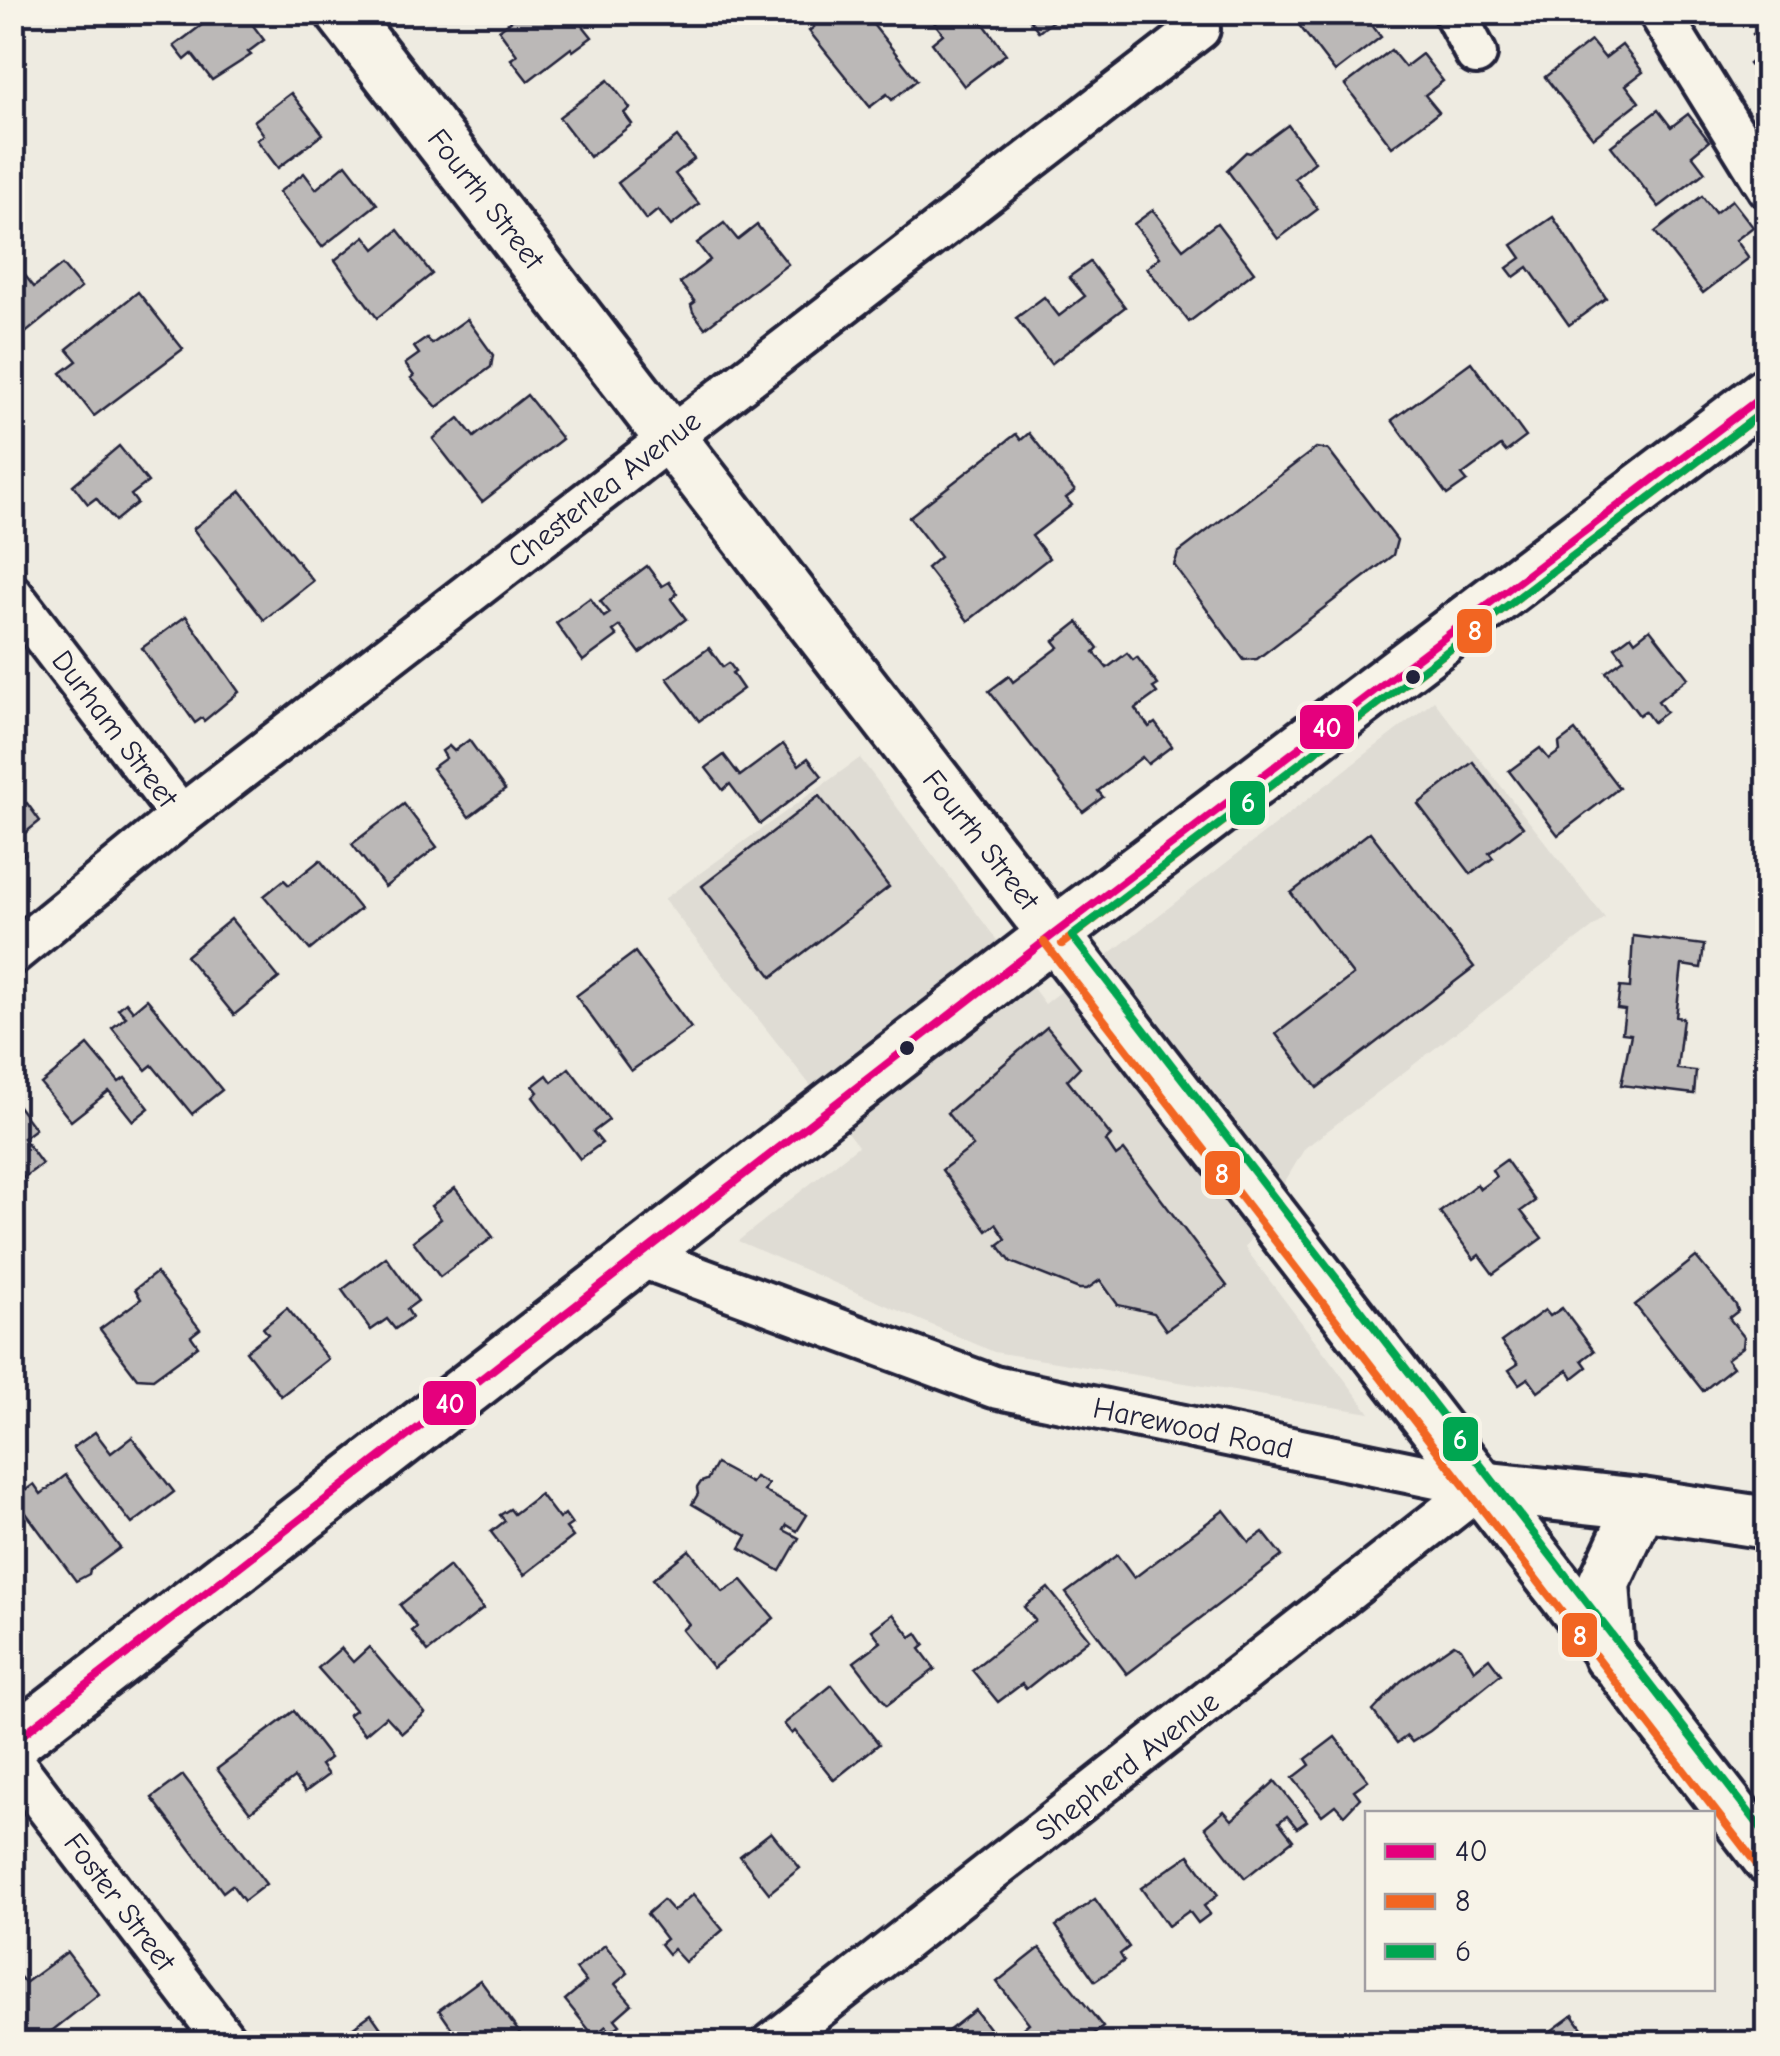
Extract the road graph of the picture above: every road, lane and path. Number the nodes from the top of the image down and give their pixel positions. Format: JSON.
{"nodes":[{"id":1,"x":342,"y":12,"type":"edge"},
{"id":2,"x":1454,"y":12,"type":"edge"},
{"id":3,"x":1659,"y":12,"type":"edge"},
{"id":4,"x":1200,"y":29,"type":"dead end"},
{"id":5,"x":1476,"y":54,"type":"dead end"},
{"id":6,"x":1768,"y":188,"type":"edge"},
{"id":7,"x":1768,"y":392,"type":"edge"},
{"id":8,"x":670,"y":438,"type":"junction"},
{"id":9,"x":12,"y":595,"type":"edge"},
{"id":10,"x":181,"y":816,"type":"junction"},
{"id":11,"x":1054,"y":934,"type":"junction"},
{"id":12,"x":12,"y":954,"type":"edge"},
{"id":13,"x":639,"y":1256,"type":"junction"},
{"id":14,"x":1480,"y":1487,"type":"junction"},
{"id":15,"x":1641,"y":1504,"type":"junction"},
{"id":16,"x":1768,"y":1523,"type":"edge"},
{"id":17,"x":1609,"y":1656,"type":"junction"},
{"id":18,"x":12,"y":1743,"type":"edge"},
{"id":19,"x":12,"y":1762,"type":"edge"},
{"id":20,"x":1768,"y":1858,"type":"edge"},
{"id":21,"x":228,"y":2044,"type":"edge"},
{"id":22,"x":772,"y":2044,"type":"edge"}],
"edges":[{"from":1,"to":8,"type":"street","name":"Fourth Street"},
{"from":2,"to":5,"type":"street"},
{"from":3,"to":6,"type":"street"},
{"from":4,"to":8,"type":"street","name":"Chesterlea Avenue"},
{"from":7,"to":11,"type":"street"},
{"from":8,"to":10,"type":"street","name":"Chesterlea Avenue"},
{"from":8,"to":11,"type":"street","name":"Fourth Street"},
{"from":9,"to":10,"type":"street","name":"Durham Street"},
{"from":10,"to":12,"type":"street","name":"Chesterlea Avenue"},
{"from":11,"to":13,"type":"street"},
{"from":11,"to":14,"type":"street","name":"Fourth Street"},
{"from":13,"to":14,"type":"street","name":"Harewood Road"},
{"from":13,"to":18,"type":"street"},
{"from":14,"to":15,"type":"street","name":"Harewood Road"},
{"from":14,"to":17,"type":"street","name":"Fourth Street"},
{"from":14,"to":22,"type":"street","name":"Shepherd Avenue"},
{"from":15,"to":16,"type":"street","name":"Harewood Road"},
{"from":15,"to":17,"type":"street"},
{"from":17,"to":20,"type":"street","name":"Fourth Street"},
{"from":19,"to":21,"type":"street","name":"Foster Street"}]}
